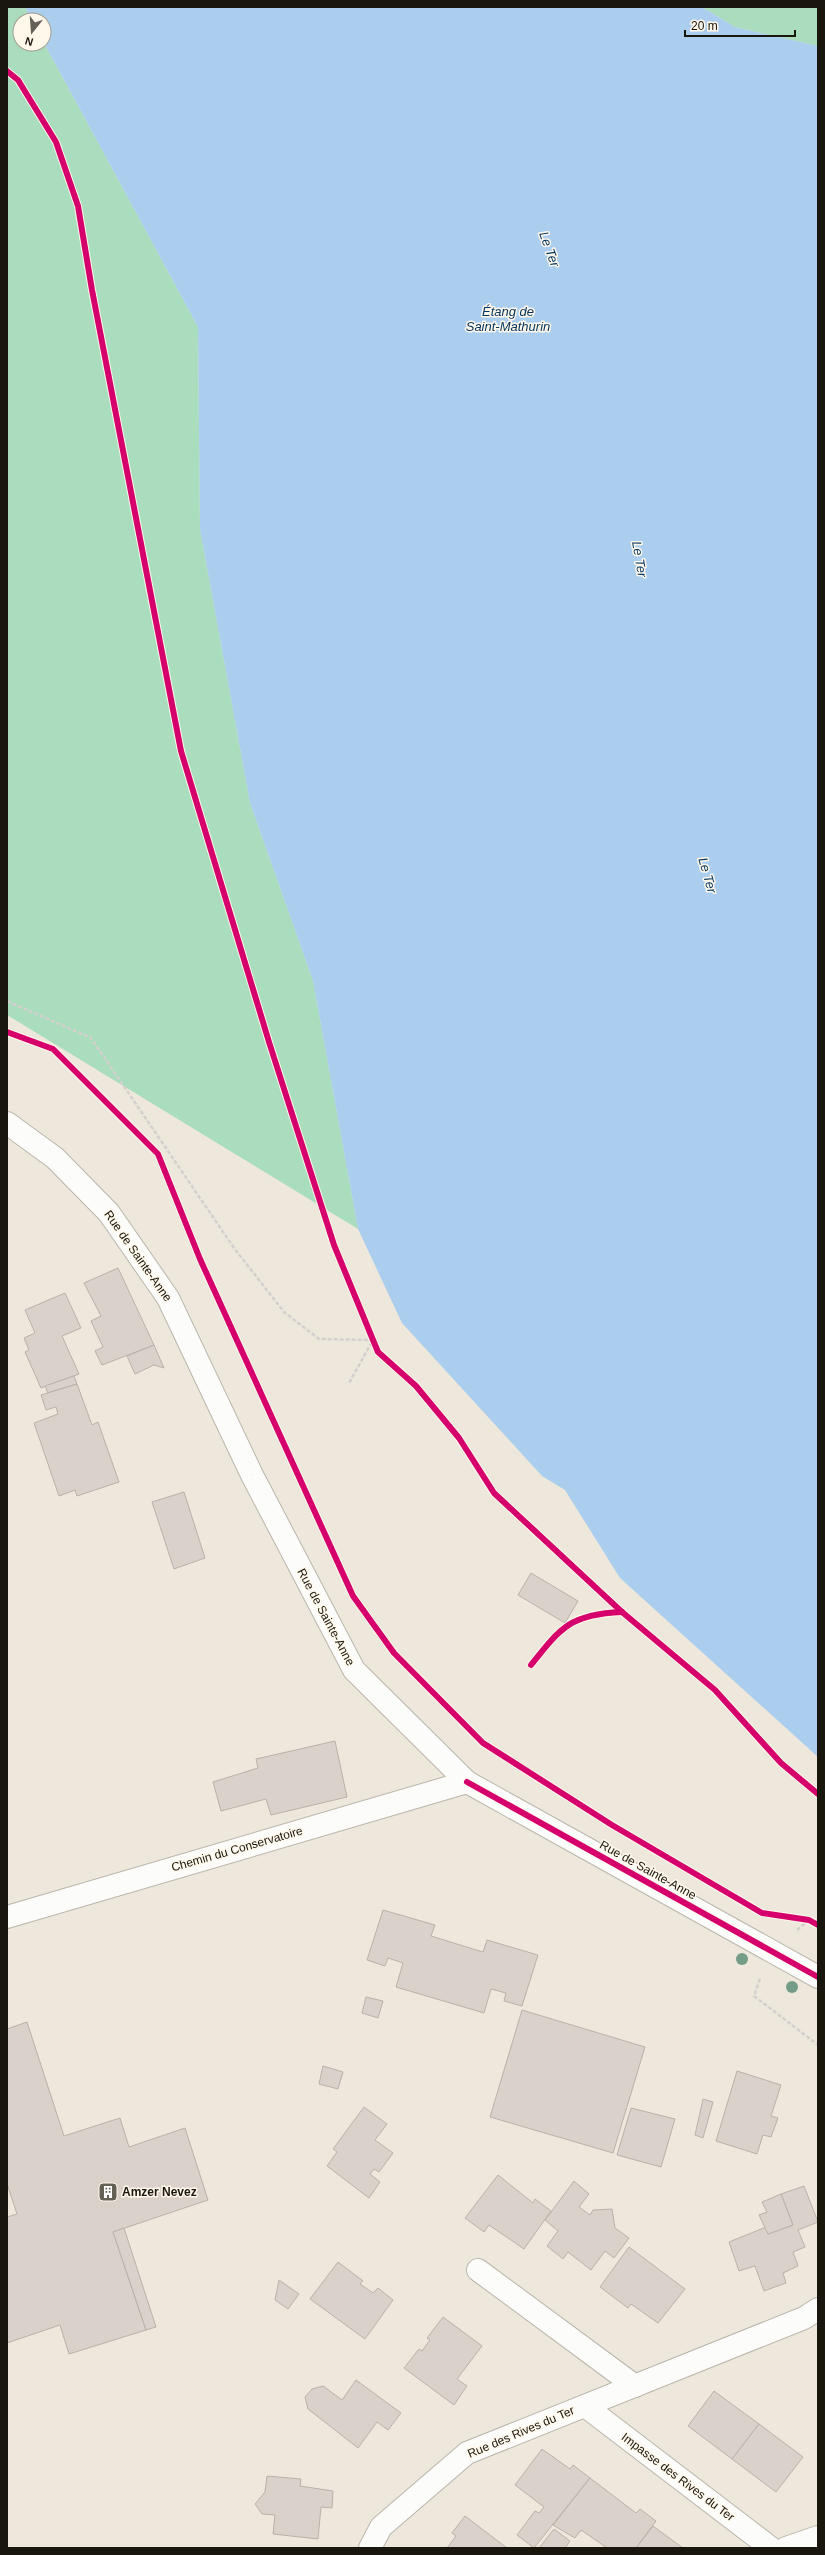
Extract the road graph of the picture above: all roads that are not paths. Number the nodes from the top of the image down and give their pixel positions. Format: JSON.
{"nodes":[{"id":1,"x":7,"y":1123,"type":"edge"},
{"id":2,"x":466,"y":1782,"type":"junction"},
{"id":3,"x":7,"y":1917,"type":"edge"},
{"id":4,"x":818,"y":1977,"type":"edge"},
{"id":5,"x":478,"y":2270,"type":"dead end"},
{"id":6,"x":818,"y":2309,"type":"edge"},
{"id":7,"x":635,"y":2386,"type":"junction"},
{"id":8,"x":585,"y":2406,"type":"junction"},
{"id":9,"x":818,"y":2537,"type":"edge"},
{"id":10,"x":370,"y":2548,"type":"edge"},
{"id":11,"x":771,"y":2548,"type":"edge"},
{"id":12,"x":786,"y":2548,"type":"edge"}],
"edges":[{"from":1,"to":2,"type":"street","name":"Rue de Sainte-Anne"},
{"from":2,"to":3,"type":"street","name":"Chemin du Conservatoire"},
{"from":2,"to":4,"type":"street","name":"Rue de Sainte-Anne"},
{"from":5,"to":7,"type":"street"},
{"from":6,"to":7,"type":"street","name":"Rue des Rives du Ter"},
{"from":7,"to":8,"type":"street","name":"Rue des Rives du Ter"},
{"from":8,"to":10,"type":"street","name":"Rue des Rives du Ter"},
{"from":8,"to":11,"type":"street","name":"Impasse des Rives du Ter"},
{"from":9,"to":12,"type":"street"}]}
